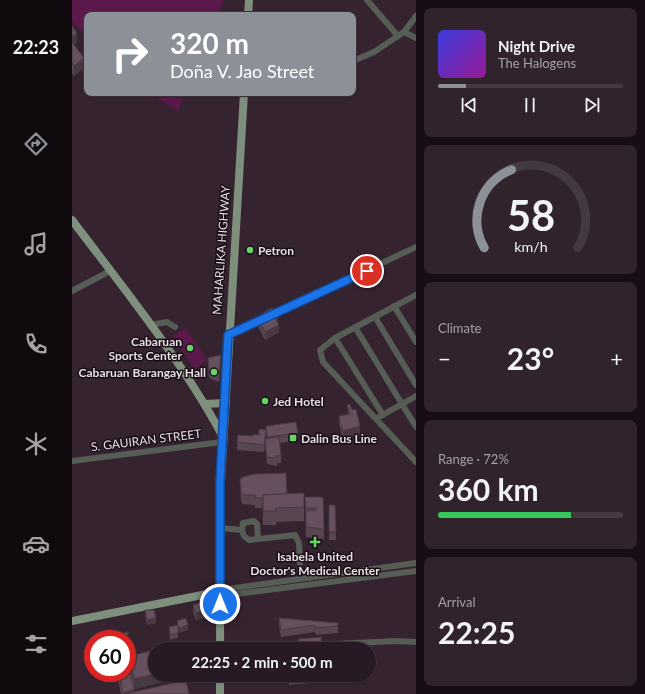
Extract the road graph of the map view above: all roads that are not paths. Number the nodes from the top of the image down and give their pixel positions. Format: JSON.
{"nodes":[{"id":1,"x":249,"y":0,"type":"edge"},
{"id":2,"x":368,"y":0,"type":"edge"},
{"id":3,"x":248,"y":12,"type":"edge"},
{"id":4,"x":416,"y":16,"type":"edge"},
{"id":5,"x":401,"y":34,"type":"junction"},
{"id":6,"x":416,"y":38,"type":"edge"},
{"id":7,"x":356,"y":60,"type":"edge"},
{"id":8,"x":244,"y":96,"type":"edge"},
{"id":9,"x":72,"y":220,"type":"edge"},
{"id":10,"x":416,"y":247,"type":"edge"},
{"id":11,"x":110,"y":271,"type":"junction"},
{"id":12,"x":72,"y":291,"type":"edge"},
{"id":13,"x":415,"y":297,"type":"edge"},
{"id":14,"x":394,"y":306,"type":"junction"},
{"id":15,"x":375,"y":317,"type":"junction"},
{"id":16,"x":150,"y":325,"type":"junction"},
{"id":17,"x":175,"y":327,"type":"dead end"},
{"id":18,"x":355,"y":327,"type":"junction"},
{"id":19,"x":228,"y":335,"type":"junction"},
{"id":20,"x":335,"y":338,"type":"junction"},
{"id":21,"x":416,"y":342,"type":"edge"},
{"id":22,"x":416,"y":385,"type":"edge"},
{"id":23,"x":416,"y":396,"type":"edge"},
{"id":24,"x":225,"y":403,"type":"junction"},
{"id":25,"x":205,"y":404,"type":"junction"},
{"id":26,"x":401,"y":404,"type":"junction"},
{"id":27,"x":383,"y":415,"type":"junction"},
{"id":28,"x":376,"y":419,"type":"junction"},
{"id":29,"x":416,"y":427,"type":"edge"},
{"id":30,"x":223,"y":439,"type":"junction"},
{"id":31,"x":72,"y":461,"type":"edge"},
{"id":32,"x":416,"y":462,"type":"edge"},
{"id":33,"x":220,"y":528,"type":"junction"},
{"id":34,"x":242,"y":530,"type":"junction"},
{"id":35,"x":258,"y":538,"type":"junction"},
{"id":36,"x":300,"y":563,"type":"dead end"},
{"id":37,"x":416,"y":563,"type":"edge"},
{"id":38,"x":416,"y":571,"type":"edge"},
{"id":39,"x":217,"y":593,"type":"junction"},
{"id":40,"x":72,"y":621,"type":"edge"},
{"id":41,"x":220,"y":642,"type":"edge"},
{"id":42,"x":374,"y":642,"type":"edge"},
{"id":43,"x":416,"y":642,"type":"edge"},
{"id":44,"x":220,"y":682,"type":"edge"},
{"id":45,"x":220,"y":694,"type":"edge"}],
"edges":[{"from":1,"to":3,"type":"main road"},
{"from":2,"to":5,"type":"street"},
{"from":4,"to":5,"type":"street"},
{"from":5,"to":6,"type":"street"},
{"from":5,"to":7,"type":"street"},
{"from":8,"to":19,"type":"main road","name":"MAHARLIKA HIGHWAY"},
{"from":9,"to":11,"type":"main road"},
{"from":10,"to":19,"type":"street"},
{"from":11,"to":12,"type":"street"},
{"from":11,"to":16,"type":"main road"},
{"from":13,"to":14,"type":"street"},
{"from":14,"to":15,"type":"street"},
{"from":14,"to":21,"type":"street"},
{"from":15,"to":18,"type":"street"},
{"from":15,"to":22,"type":"street"},
{"from":16,"to":17,"type":"street"},
{"from":16,"to":25,"type":"main road"},
{"from":18,"to":20,"type":"street"},
{"from":18,"to":26,"type":"street"},
{"from":19,"to":24,"type":"main road","name":"MAHARLIKA HIGHWAY"},
{"from":20,"to":27,"type":"street"},
{"from":20,"to":28,"type":"street"},
{"from":23,"to":26,"type":"street"},
{"from":24,"to":25,"type":"main road"},
{"from":24,"to":30,"type":"main road","name":"MAHARLIKA HIGHWAY"},
{"from":25,"to":30,"type":"main road"},
{"from":26,"to":27,"type":"street"},
{"from":26,"to":29,"type":"street"},
{"from":27,"to":28,"type":"street"},
{"from":28,"to":32,"type":"street"},
{"from":30,"to":31,"type":"street","name":"S. GAUIRAN STREET"},
{"from":30,"to":33,"type":"main road","name":"MAHARLIKA HIGHWAY"},
{"from":33,"to":34,"type":"street"},
{"from":33,"to":39,"type":"main road","name":"MAHARLIKA HIGHWAY"},
{"from":34,"to":35,"type":"street"},
{"from":34,"to":35,"type":"street"},
{"from":35,"to":36,"type":"street"},
{"from":37,"to":39,"type":"street"},
{"from":38,"to":39,"type":"street"},
{"from":39,"to":40,"type":"main road"},
{"from":39,"to":41,"type":"main road","name":"MAHARLIKA HIGHWAY"},
{"from":42,"to":43,"type":"street"},
{"from":44,"to":45,"type":"main road"}]}
